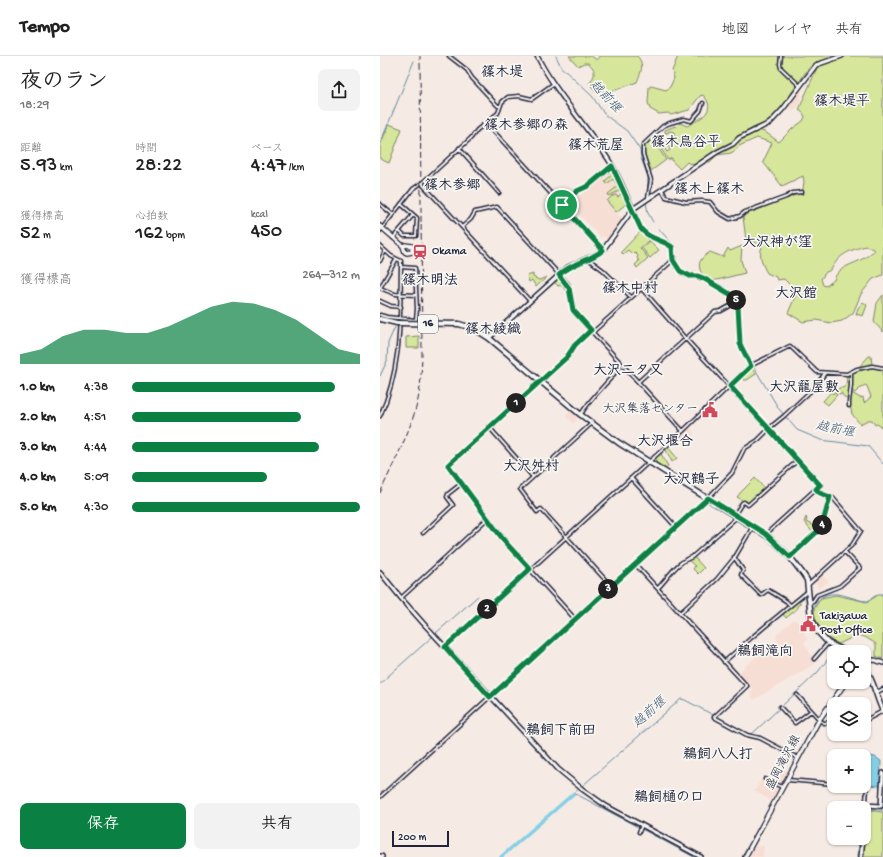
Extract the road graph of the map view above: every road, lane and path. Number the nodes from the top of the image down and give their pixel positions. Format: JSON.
{"nodes":[{"id":1,"x":449,"y":56,"type":"edge"},
{"id":2,"x":537,"y":56,"type":"edge"},
{"id":3,"x":781,"y":56,"type":"edge"},
{"id":4,"x":842,"y":56,"type":"edge"},
{"id":5,"x":553,"y":84,"type":"junction"},
{"id":6,"x":800,"y":86,"type":"junction"},
{"id":7,"x":703,"y":103,"type":"dead end"},
{"id":8,"x":500,"y":106,"type":"junction"},
{"id":9,"x":486,"y":123,"type":"junction"},
{"id":10,"x":459,"y":148,"type":"junction"},
{"id":11,"x":612,"y":166,"type":"junction"},
{"id":12,"x":423,"y":182,"type":"junction"},
{"id":13,"x":662,"y":190,"type":"junction"},
{"id":14,"x":802,"y":192,"type":"dead end"},
{"id":15,"x":499,"y":193,"type":"dead end"},
{"id":16,"x":648,"y":200,"type":"junction"},
{"id":17,"x":380,"y":204,"type":"edge"},
{"id":18,"x":401,"y":204,"type":"junction"},
{"id":19,"x":562,"y":205,"type":"junction"},
{"id":20,"x":633,"y":209,"type":"junction"},
{"id":21,"x":392,"y":214,"type":"junction"},
{"id":22,"x":413,"y":215,"type":"junction"},
{"id":23,"x":462,"y":227,"type":"junction"},
{"id":24,"x":381,"y":228,"type":"edge"},
{"id":25,"x":399,"y":231,"type":"junction"},
{"id":26,"x":393,"y":238,"type":"junction"},
{"id":27,"x":380,"y":246,"type":"edge"},
{"id":28,"x":402,"y":246,"type":"dead end"},
{"id":29,"x":603,"y":250,"type":"junction"},
{"id":30,"x":385,"y":251,"type":"junction"},
{"id":31,"x":588,"y":258,"type":"junction"},
{"id":32,"x":396,"y":260,"type":"junction"},
{"id":33,"x":673,"y":260,"type":"junction"},
{"id":34,"x":380,"y":261,"type":"edge"},
{"id":35,"x":401,"y":267,"type":"junction"},
{"id":36,"x":559,"y":275,"type":"junction"},
{"id":37,"x":380,"y":288,"type":"edge"},
{"id":38,"x":642,"y":289,"type":"junction"},
{"id":39,"x":401,"y":294,"type":"junction"},
{"id":40,"x":416,"y":295,"type":"junction"},
{"id":41,"x":632,"y":298,"type":"junction"},
{"id":42,"x":380,"y":301,"type":"edge"},
{"id":43,"x":530,"y":301,"type":"junction"},
{"id":44,"x":737,"y":302,"type":"junction"},
{"id":45,"x":401,"y":307,"type":"junction"},
{"id":46,"x":380,"y":315,"type":"edge"},
{"id":47,"x":380,"y":319,"type":"edge"},
{"id":48,"x":399,"y":321,"type":"junction"},
{"id":49,"x":591,"y":330,"type":"junction"},
{"id":50,"x":593,"y":332,"type":"junction"},
{"id":51,"x":489,"y":338,"type":"junction"},
{"id":52,"x":685,"y":338,"type":"junction"},
{"id":53,"x":621,"y":364,"type":"junction"},
{"id":54,"x":752,"y":365,"type":"junction"},
{"id":55,"x":883,"y":368,"type":"edge"},
{"id":56,"x":825,"y":373,"type":"junction"},
{"id":57,"x":851,"y":373,"type":"junction"},
{"id":58,"x":541,"y":381,"type":"junction"},
{"id":59,"x":638,"y":382,"type":"junction"},
{"id":60,"x":730,"y":386,"type":"junction"},
{"id":61,"x":849,"y":406,"type":"dead end"},
{"id":62,"x":581,"y":415,"type":"junction"},
{"id":63,"x":380,"y":416,"type":"edge"},
{"id":64,"x":592,"y":423,"type":"junction"},
{"id":65,"x":489,"y":428,"type":"junction"},
{"id":66,"x":768,"y":429,"type":"junction"},
{"id":67,"x":683,"y":430,"type":"junction"},
{"id":68,"x":798,"y":460,"type":"junction"},
{"id":69,"x":648,"y":462,"type":"junction"},
{"id":70,"x":533,"y":477,"type":"junction"},
{"id":71,"x":631,"y":478,"type":"junction"},
{"id":72,"x":462,"y":484,"type":"junction"},
{"id":73,"x":816,"y":489,"type":"junction"},
{"id":74,"x":830,"y":497,"type":"junction"},
{"id":75,"x":708,"y":498,"type":"junction"},
{"id":76,"x":736,"y":515,"type":"junction"},
{"id":77,"x":488,"y":518,"type":"junction"},
{"id":78,"x":754,"y":526,"type":"junction"},
{"id":79,"x":676,"y":527,"type":"junction"},
{"id":80,"x":423,"y":533,"type":"dead end"},
{"id":81,"x":766,"y":534,"type":"junction"},
{"id":82,"x":566,"y":537,"type":"junction"},
{"id":83,"x":845,"y":552,"type":"junction"},
{"id":84,"x":734,"y":557,"type":"junction"},
{"id":85,"x":790,"y":557,"type":"junction"},
{"id":86,"x":635,"y":564,"type":"junction"},
{"id":87,"x":530,"y":569,"type":"junction"},
{"id":88,"x":380,"y":572,"type":"edge"},
{"id":89,"x":808,"y":585,"type":"junction"},
{"id":90,"x":611,"y":586,"type":"junction"},
{"id":91,"x":658,"y":589,"type":"junction"},
{"id":92,"x":809,"y":591,"type":"junction"},
{"id":93,"x":401,"y":598,"type":"junction"},
{"id":94,"x":810,"y":602,"type":"junction"},
{"id":95,"x":790,"y":606,"type":"junction"},
{"id":96,"x":680,"y":613,"type":"junction"},
{"id":97,"x":575,"y":619,"type":"junction"},
{"id":98,"x":828,"y":643,"type":"junction"},
{"id":99,"x":832,"y":645,"type":"edge"},
{"id":100,"x":445,"y":647,"type":"junction"},
{"id":101,"x":814,"y":659,"type":"dead end"},
{"id":102,"x":871,"y":660,"type":"edge"},
{"id":103,"x":724,"y":662,"type":"junction"},
{"id":104,"x":883,"y":663,"type":"edge"},
{"id":105,"x":871,"y":680,"type":"edge"},
{"id":106,"x":841,"y":689,"type":"edge"},
{"id":107,"x":883,"y":689,"type":"edge"},
{"id":108,"x":876,"y":693,"type":"junction"},
{"id":109,"x":797,"y":695,"type":"dead end"},
{"id":110,"x":490,"y":697,"type":"junction"},
{"id":111,"x":780,"y":708,"type":"dead end"},
{"id":112,"x":811,"y":711,"type":"junction"},
{"id":113,"x":883,"y":711,"type":"edge"},
{"id":114,"x":871,"y":717,"type":"edge"},
{"id":115,"x":819,"y":720,"type":"junction"},
{"id":116,"x":827,"y":723,"type":"edge"},
{"id":117,"x":798,"y":758,"type":"junction"},
{"id":118,"x":883,"y":773,"type":"edge"},
{"id":119,"x":765,"y":778,"type":"dead end"},
{"id":120,"x":786,"y":780,"type":"junction"},
{"id":121,"x":827,"y":783,"type":"edge"},
{"id":122,"x":782,"y":787,"type":"junction"},
{"id":123,"x":380,"y":797,"type":"edge"},
{"id":124,"x":871,"y":804,"type":"edge"},
{"id":125,"x":882,"y":806,"type":"edge"},
{"id":126,"x":862,"y":845,"type":"edge"},
{"id":127,"x":701,"y":857,"type":"edge"},
{"id":128,"x":745,"y":857,"type":"edge"},
{"id":129,"x":861,"y":857,"type":"edge"}],
"edges":[{"from":1,"to":8,"type":"street"},
{"from":2,"to":5,"type":"street"},
{"from":3,"to":6,"type":"street"},
{"from":4,"to":6,"type":"street"},
{"from":5,"to":8,"type":"street"},
{"from":5,"to":11,"type":"street"},
{"from":6,"to":13,"type":"street"},
{"from":7,"to":16,"type":"street"},
{"from":8,"to":9,"type":"street"},
{"from":9,"to":10,"type":"street"},
{"from":9,"to":19,"type":"street"},
{"from":10,"to":12,"type":"street"},
{"from":10,"to":15,"type":"street"},
{"from":11,"to":19,"type":"street"},
{"from":11,"to":20,"type":"street"},
{"from":12,"to":18,"type":"street"},
{"from":12,"to":23,"type":"street"},
{"from":13,"to":14,"type":"street"},
{"from":13,"to":16,"type":"street"},
{"from":16,"to":20,"type":"street"},
{"from":17,"to":21,"type":"street"},
{"from":18,"to":21,"type":"street"},
{"from":18,"to":22,"type":"street"},
{"from":19,"to":29,"type":"street"},
{"from":20,"to":29,"type":"street"},
{"from":20,"to":33,"type":"street"},
{"from":21,"to":24,"type":"street"},
{"from":22,"to":25,"type":"street"},
{"from":22,"to":25,"type":"street"},
{"from":23,"to":36,"type":"street"},
{"from":23,"to":43,"type":"street"},
{"from":24,"to":26,"type":"main road"},
{"from":25,"to":26,"type":"street"},
{"from":26,"to":28,"type":"main road"},
{"from":27,"to":30,"type":"street"},
{"from":29,"to":31,"type":"street"},
{"from":30,"to":32,"type":"street"},
{"from":30,"to":34,"type":"street"},
{"from":31,"to":36,"type":"street"},
{"from":31,"to":41,"type":"street"},
{"from":32,"to":35,"type":"street"},
{"from":32,"to":37,"type":"street"},
{"from":33,"to":38,"type":"street"},
{"from":33,"to":44,"type":"street"},
{"from":35,"to":39,"type":"street"},
{"from":35,"to":40,"type":"street"},
{"from":36,"to":43,"type":"street"},
{"from":36,"to":49,"type":"street"},
{"from":37,"to":39,"type":"street"},
{"from":38,"to":41,"type":"street"},
{"from":38,"to":52,"type":"street"},
{"from":39,"to":40,"type":"street"},
{"from":39,"to":45,"type":"street"},
{"from":40,"to":48,"type":"street"},
{"from":41,"to":50,"type":"street"},
{"from":42,"to":45,"type":"street"},
{"from":43,"to":51,"type":"street"},
{"from":44,"to":52,"type":"street"},
{"from":44,"to":54,"type":"street"},
{"from":45,"to":48,"type":"street"},
{"from":46,"to":48,"type":"street"},
{"from":47,"to":48,"type":"main road","number":"16"},
{"from":48,"to":51,"type":"main road","number":"16","bridge":true},
{"from":48,"to":63,"type":"street"},
{"from":49,"to":50,"type":"street"},
{"from":49,"to":58,"type":"street"},
{"from":50,"to":53,"type":"street"},
{"from":51,"to":58,"type":"main road","number":"16"},
{"from":52,"to":59,"type":"street"},
{"from":52,"to":60,"type":"street"},
{"from":53,"to":59,"type":"street"},
{"from":53,"to":62,"type":"street"},
{"from":54,"to":56,"type":"street"},
{"from":54,"to":60,"type":"street"},
{"from":55,"to":57,"type":"street"},
{"from":56,"to":57,"type":"street"},
{"from":56,"to":66,"type":"street"},
{"from":57,"to":61,"type":"street"},
{"from":58,"to":62,"type":"main road","number":"16"},
{"from":58,"to":65,"type":"street"},
{"from":59,"to":67,"type":"street"},
{"from":60,"to":66,"type":"street"},
{"from":60,"to":67,"type":"street"},
{"from":62,"to":64,"type":"main road","number":"16"},
{"from":64,"to":69,"type":"main road","number":"16"},
{"from":64,"to":70,"type":"street"},
{"from":65,"to":70,"type":"street"},
{"from":65,"to":72,"type":"street"},
{"from":66,"to":68,"type":"street"},
{"from":66,"to":75,"type":"street"},
{"from":67,"to":69,"type":"street"},
{"from":68,"to":73,"type":"street"},
{"from":68,"to":76,"type":"street"},
{"from":69,"to":71,"type":"street"},
{"from":69,"to":75,"type":"main road","number":"16"},
{"from":70,"to":82,"type":"street"},
{"from":71,"to":79,"type":"street"},
{"from":71,"to":82,"type":"street"},
{"from":72,"to":77,"type":"street"},
{"from":72,"to":80,"type":"street"},
{"from":73,"to":74,"type":"street"},
{"from":73,"to":81,"type":"street"},
{"from":74,"to":83,"type":"street"},
{"from":74,"to":85,"type":"street"},
{"from":75,"to":76,"type":"main road","number":"16"},
{"from":75,"to":79,"type":"street"},
{"from":76,"to":78,"type":"main road","number":"16"},
{"from":76,"to":91,"type":"street"},
{"from":77,"to":87,"type":"street"},
{"from":77,"to":93,"type":"street"},
{"from":78,"to":81,"type":"main road","number":"16"},
{"from":78,"to":84,"type":"street"},
{"from":79,"to":86,"type":"street"},
{"from":81,"to":85,"type":"main road","number":"16"},
{"from":82,"to":87,"type":"street"},
{"from":82,"to":90,"type":"street"},
{"from":83,"to":89,"type":"street"},
{"from":83,"to":94,"type":"street"},
{"from":84,"to":95,"type":"street"},
{"from":84,"to":96,"type":"street"},
{"from":85,"to":89,"type":"main road","number":"16"},
{"from":86,"to":90,"type":"street"},
{"from":86,"to":91,"type":"street"},
{"from":87,"to":97,"type":"street"},
{"from":87,"to":100,"type":"street"},
{"from":88,"to":93,"type":"street"},
{"from":89,"to":92,"type":"main road","number":"16"},
{"from":90,"to":97,"type":"street"},
{"from":91,"to":96,"type":"street"},
{"from":92,"to":94,"type":"main road","number":"16"},
{"from":92,"to":95,"type":"street"},
{"from":93,"to":100,"type":"street"},
{"from":94,"to":98,"type":"main road","number":"16"},
{"from":95,"to":103,"type":"street"},
{"from":96,"to":103,"type":"street"},
{"from":97,"to":110,"type":"street"},
{"from":98,"to":99,"type":"main road","number":"16"},
{"from":98,"to":101,"type":"street"},
{"from":100,"to":110,"type":"street"},
{"from":102,"to":104,"type":"street"},
{"from":103,"to":117,"type":"street"},
{"from":105,"to":108,"type":"main road"},
{"from":106,"to":115,"type":"main road","name":"盛岡滝沢線"},
{"from":107,"to":108,"type":"street"},
{"from":108,"to":113,"type":"main road"},
{"from":109,"to":112,"type":"street"},
{"from":110,"to":123,"type":"street"},
{"from":110,"to":127,"type":"street"},
{"from":111,"to":112,"type":"street"},
{"from":112,"to":115,"type":"street"},
{"from":113,"to":114,"type":"street"},
{"from":115,"to":116,"type":"street"},
{"from":115,"to":117,"type":"main road","name":"盛岡滝沢線"},
{"from":117,"to":120,"type":"main road","name":"盛岡滝沢線"},
{"from":118,"to":125,"type":"street"},
{"from":119,"to":122,"type":"street"},
{"from":120,"to":121,"type":"street"},
{"from":120,"to":122,"type":"main road","name":"盛岡滝沢線"},
{"from":122,"to":128,"type":"main road","name":"盛岡滝沢線"},
{"from":124,"to":125,"type":"street"},
{"from":126,"to":129,"type":"street"}]}
